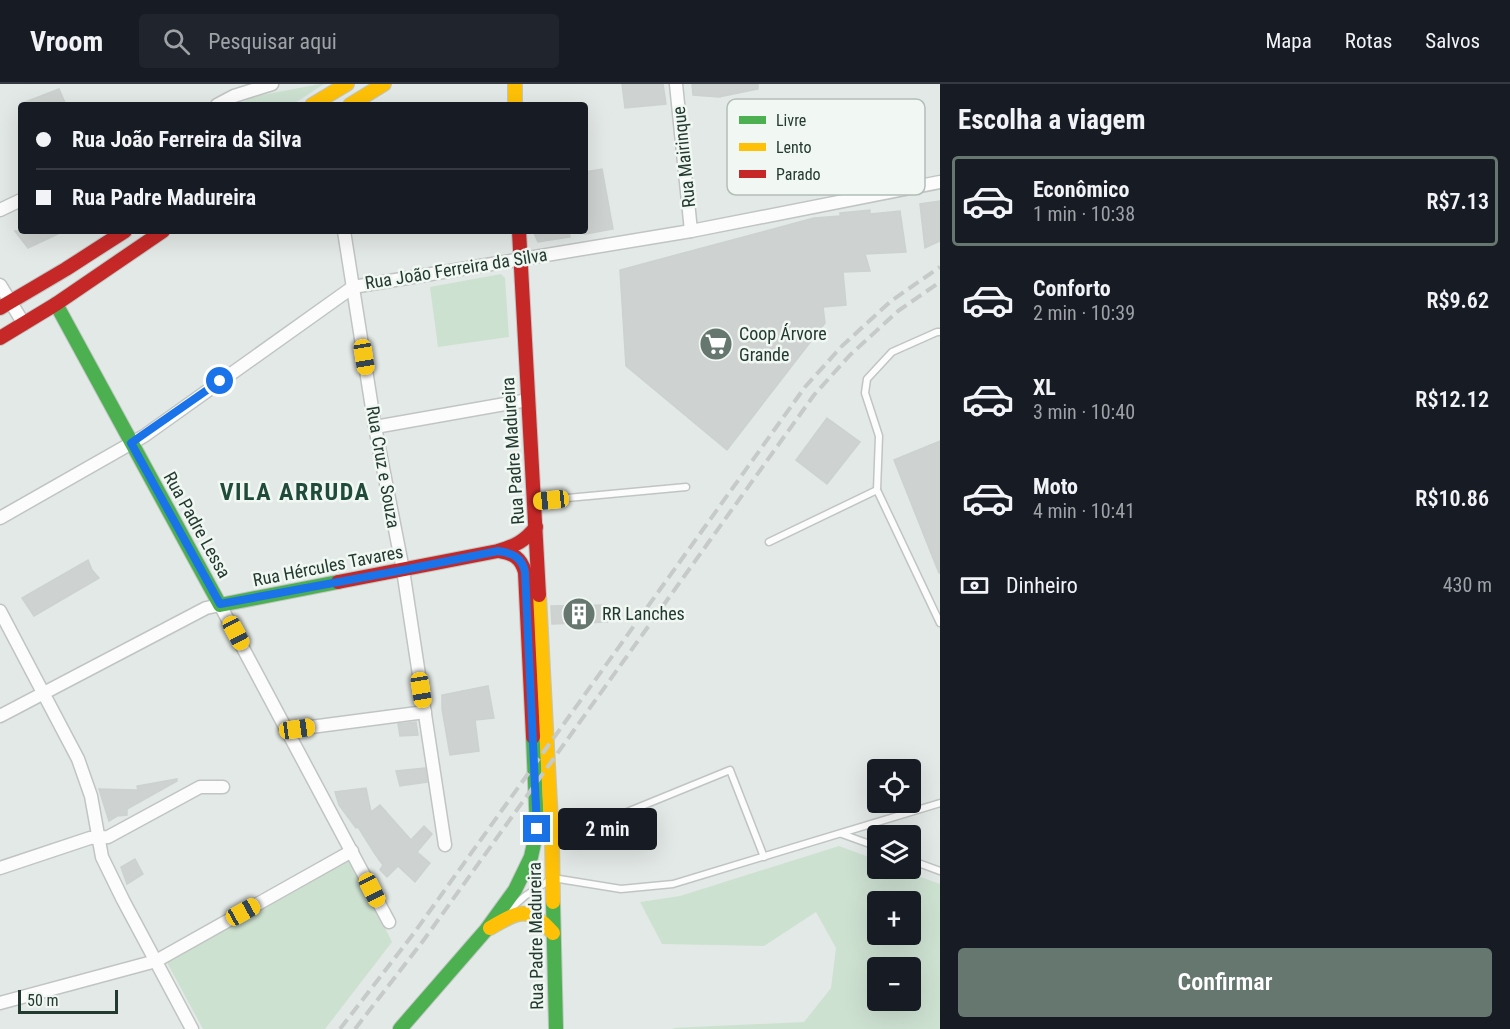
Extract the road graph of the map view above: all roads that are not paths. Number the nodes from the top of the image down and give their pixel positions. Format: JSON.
{"nodes":[{"id":1,"x":272,"y":84,"type":"edge"},
{"id":2,"x":347,"y":84,"type":"edge"},
{"id":3,"x":384,"y":84,"type":"edge"},
{"id":4,"x":514,"y":84,"type":"edge"},
{"id":5,"x":676,"y":84,"type":"edge"},
{"id":6,"x":223,"y":102,"type":"edge"},
{"id":7,"x":317,"y":102,"type":"edge"},
{"id":8,"x":355,"y":102,"type":"edge"},
{"id":9,"x":515,"y":102,"type":"edge"},
{"id":10,"x":940,"y":182,"type":"edge"},
{"id":11,"x":925,"y":185,"type":"edge"},
{"id":12,"x":874,"y":195,"type":"edge"},
{"id":13,"x":18,"y":201,"type":"edge"},
{"id":14,"x":0,"y":210,"type":"edge"},
{"id":15,"x":691,"y":231,"type":"junction"},
{"id":16,"x":120,"y":234,"type":"edge"},
{"id":17,"x":134,"y":234,"type":"edge"},
{"id":18,"x":159,"y":234,"type":"edge"},
{"id":19,"x":344,"y":234,"type":"edge"},
{"id":20,"x":519,"y":234,"type":"edge"},
{"id":21,"x":520,"y":258,"type":"junction"},
{"id":22,"x":0,"y":285,"type":"edge"},
{"id":23,"x":353,"y":286,"type":"junction"},
{"id":24,"x":56,"y":304,"type":"junction"},
{"id":25,"x":5,"y":305,"type":"edge"},
{"id":26,"x":24,"y":324,"type":"junction"},
{"id":27,"x":940,"y":332,"type":"edge"},
{"id":28,"x":0,"y":338,"type":"edge"},
{"id":29,"x":528,"y":400,"type":"junction"},
{"id":30,"x":375,"y":428,"type":"junction"},
{"id":31,"x":131,"y":443,"type":"junction"},
{"id":32,"x":686,"y":487,"type":"dead end"},
{"id":33,"x":877,"y":490,"type":"junction"},
{"id":34,"x":534,"y":501,"type":"junction"},
{"id":35,"x":0,"y":518,"type":"edge"},
{"id":36,"x":536,"y":527,"type":"junction"},
{"id":37,"x":770,"y":542,"type":"dead end"},
{"id":38,"x":498,"y":551,"type":"junction"},
{"id":39,"x":403,"y":570,"type":"junction"},
{"id":40,"x":220,"y":604,"type":"junction"},
{"id":41,"x":0,"y":611,"type":"edge"},
{"id":42,"x":940,"y":623,"type":"edge"},
{"id":43,"x":44,"y":693,"type":"junction"},
{"id":44,"x":425,"y":712,"type":"junction"},
{"id":45,"x":0,"y":716,"type":"edge"},
{"id":46,"x":288,"y":730,"type":"junction"},
{"id":47,"x":223,"y":787,"type":"dead end"},
{"id":48,"x":940,"y":803,"type":"edge"},
{"id":49,"x":583,"y":830,"type":"dead end"},
{"id":50,"x":841,"y":833,"type":"junction"},
{"id":51,"x":98,"y":839,"type":"junction"},
{"id":52,"x":867,"y":843,"type":"edge"},
{"id":53,"x":445,"y":844,"type":"dead end"},
{"id":54,"x":352,"y":851,"type":"junction"},
{"id":55,"x":764,"y":858,"type":"junction"},
{"id":56,"x":921,"y":864,"type":"edge"},
{"id":57,"x":0,"y":867,"type":"edge"},
{"id":58,"x":940,"y":871,"type":"edge"},
{"id":59,"x":553,"y":878,"type":"junction"},
{"id":60,"x":388,"y":922,"type":"dead end"},
{"id":61,"x":486,"y":930,"type":"junction"},
{"id":62,"x":553,"y":933,"type":"junction"},
{"id":63,"x":156,"y":961,"type":"junction"},
{"id":64,"x":0,"y":1003,"type":"edge"},
{"id":65,"x":192,"y":1029,"type":"edge"},
{"id":66,"x":400,"y":1029,"type":"edge"},
{"id":67,"x":556,"y":1029,"type":"edge"}],
"edges":[{"from":1,"to":6,"type":"street"},
{"from":2,"to":7,"type":"main road"},
{"from":3,"to":8,"type":"main road"},
{"from":4,"to":9,"type":"main road"},
{"from":5,"to":15,"type":"street","name":"Rua Mairinque"},
{"from":10,"to":11,"type":"street","name":"Rua João Ferreira da Silva"},
{"from":12,"to":15,"type":"street","name":"Rua João Ferreira da Silva"},
{"from":13,"to":14,"type":"street"},
{"from":15,"to":21,"type":"street","name":"Rua João Ferreira da Silva"},
{"from":16,"to":25,"type":"main road"},
{"from":17,"to":24,"type":"main road"},
{"from":18,"to":24,"type":"main road"},
{"from":19,"to":23,"type":"street","name":"Rua Cruz e Souza"},
{"from":20,"to":21,"type":"main road","name":"Rua Padre Madureira"},
{"from":21,"to":23,"type":"street","name":"Rua João Ferreira da Silva"},
{"from":21,"to":29,"type":"main road","name":"Rua Padre Madureira"},
{"from":22,"to":25,"type":"street"},
{"from":23,"to":30,"type":"street","name":"Rua Cruz e Souza"},
{"from":23,"to":31,"type":"street","name":"Rua João Ferreira da Silva"},
{"from":24,"to":26,"type":"main road"},
{"from":24,"to":31,"type":"main road","name":"Rua Padre Lessa"},
{"from":25,"to":26,"type":"street"},
{"from":26,"to":28,"type":"main road"},
{"from":27,"to":33,"type":"lane"},
{"from":29,"to":30,"type":"street"},
{"from":29,"to":34,"type":"main road","name":"Rua Padre Madureira"},
{"from":30,"to":39,"type":"street","name":"Rua Cruz e Souza"},
{"from":31,"to":35,"type":"street","name":"Rua João Ferreira da Silva"},
{"from":31,"to":40,"type":"main road","name":"Rua Padre Lessa"},
{"from":32,"to":34,"type":"lane"},
{"from":33,"to":37,"type":"lane"},
{"from":33,"to":42,"type":"lane"},
{"from":34,"to":36,"type":"main road","name":"Rua Padre Madureira"},
{"from":36,"to":38,"type":"main road","name":"Rua Hércules Tavares"},
{"from":36,"to":59,"type":"main road","name":"Rua Padre Madureira"},
{"from":38,"to":39,"type":"main road","name":"Rua Hércules Tavares"},
{"from":38,"to":61,"type":"main road","name":"Rua Padre Madureira"},
{"from":39,"to":40,"type":"main road","name":"Rua Hércules Tavares"},
{"from":39,"to":44,"type":"street","name":"Rua Cruz e Souza"},
{"from":40,"to":43,"type":"street","name":"Rua Hércules Tavares"},
{"from":40,"to":46,"type":"street","name":"Rua Padre Lessa"},
{"from":41,"to":43,"type":"street"},
{"from":43,"to":45,"type":"street","name":"Rua Hércules Tavares"},
{"from":43,"to":51,"type":"street"},
{"from":44,"to":46,"type":"street"},
{"from":44,"to":53,"type":"street","name":"Rua Cruz e Souza"},
{"from":46,"to":54,"type":"street","name":"Rua Padre Lessa"},
{"from":47,"to":51,"type":"street"},
{"from":48,"to":50,"type":"lane"},
{"from":49,"to":55,"type":"lane"},
{"from":50,"to":52,"type":"lane"},
{"from":50,"to":55,"type":"lane"},
{"from":51,"to":57,"type":"street"},
{"from":51,"to":63,"type":"street"},
{"from":54,"to":60,"type":"street","name":"Rua Padre Lessa"},
{"from":54,"to":63,"type":"street"},
{"from":55,"to":59,"type":"lane"},
{"from":56,"to":58,"type":"lane"},
{"from":59,"to":61,"type":"lane"},
{"from":59,"to":62,"type":"main road","name":"Rua Padre Madureira"},
{"from":61,"to":62,"type":"main road"},
{"from":61,"to":66,"type":"main road"},
{"from":62,"to":67,"type":"main road","name":"Rua Padre Madureira"},
{"from":63,"to":64,"type":"street"},
{"from":63,"to":65,"type":"street"}]}
